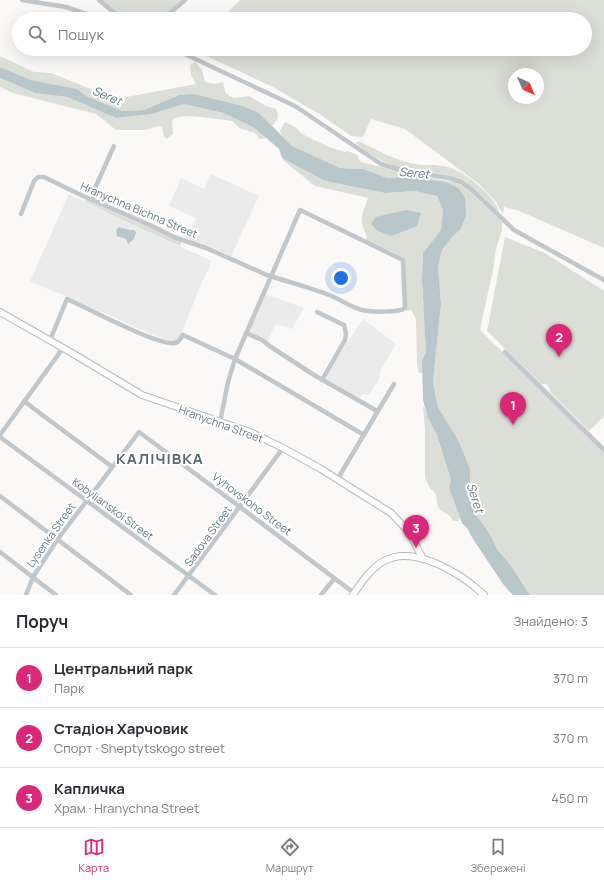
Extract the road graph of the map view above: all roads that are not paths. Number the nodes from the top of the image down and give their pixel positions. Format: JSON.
{"nodes":[{"id":1,"x":22,"y":0,"type":"edge"},
{"id":2,"x":99,"y":0,"type":"edge"},
{"id":3,"x":186,"y":0,"type":"edge"},
{"id":4,"x":81,"y":12,"type":"edge"},
{"id":5,"x":114,"y":12,"type":"edge"},
{"id":6,"x":172,"y":12,"type":"edge"},
{"id":7,"x":189,"y":56,"type":"edge"},
{"id":8,"x":114,"y":146,"type":"dead end"},
{"id":9,"x":93,"y":200,"type":"junction"},
{"id":10,"x":21,"y":214,"type":"dead end"},
{"id":11,"x":270,"y":276,"type":"junction"},
{"id":12,"x":604,"y":280,"type":"edge"},
{"id":13,"x":0,"y":312,"type":"edge"},
{"id":14,"x":317,"y":312,"type":"dead end"},
{"id":15,"x":246,"y":333,"type":"junction"},
{"id":16,"x":50,"y":340,"type":"junction"},
{"id":17,"x":62,"y":348,"type":"junction"},
{"id":18,"x":505,"y":352,"type":"dead end"},
{"id":19,"x":235,"y":359,"type":"junction"},
{"id":20,"x":322,"y":380,"type":"junction"},
{"id":21,"x":394,"y":384,"type":"dead end"},
{"id":22,"x":24,"y":401,"type":"junction"},
{"id":23,"x":377,"y":411,"type":"junction"},
{"id":24,"x":220,"y":422,"type":"junction"},
{"id":25,"x":139,"y":432,"type":"joint"},
{"id":26,"x":364,"y":435,"type":"junction"},
{"id":27,"x":0,"y":436,"type":"edge"},
{"id":28,"x":283,"y":448,"type":"junction"},
{"id":29,"x":604,"y":450,"type":"edge"},
{"id":30,"x":111,"y":466,"type":"junction"},
{"id":31,"x":337,"y":480,"type":"junction"},
{"id":32,"x":0,"y":496,"type":"edge"},
{"id":33,"x":86,"y":500,"type":"junction"},
{"id":34,"x":240,"y":506,"type":"junction"},
{"id":35,"x":56,"y":540,"type":"junction"},
{"id":36,"x":0,"y":552,"type":"edge"},
{"id":37,"x":423,"y":559,"type":"junction"},
{"id":38,"x":33,"y":577,"type":"junction"},
{"id":39,"x":189,"y":577,"type":"junction"},
{"id":40,"x":334,"y":579,"type":"junction"},
{"id":41,"x":353,"y":594,"type":"edge"},
{"id":42,"x":26,"y":595,"type":"edge"},
{"id":43,"x":56,"y":595,"type":"edge"},
{"id":44,"x":131,"y":595,"type":"edge"},
{"id":45,"x":174,"y":595,"type":"edge"},
{"id":46,"x":215,"y":595,"type":"edge"},
{"id":47,"x":321,"y":595,"type":"edge"},
{"id":48,"x":484,"y":595,"type":"edge"}],
"edges":[{"from":1,"to":4,"type":"street"},
{"from":2,"to":5,"type":"street"},
{"from":3,"to":6,"type":"street"},
{"from":7,"to":12,"type":"street"},
{"from":8,"to":9,"type":"street"},
{"from":9,"to":10,"type":"street","name":"Hranychna Bichna Street"},
{"from":9,"to":11,"type":"street","name":"Hranychna Bichna Street"},
{"from":11,"to":11,"type":"street","name":"Hranychna Bichna Street"},
{"from":11,"to":15,"type":"street"},
{"from":13,"to":16,"type":"street","name":"Hranychna Street"},
{"from":14,"to":20,"type":"street"},
{"from":15,"to":19,"type":"street"},
{"from":15,"to":20,"type":"street"},
{"from":16,"to":17,"type":"street","name":"Hranychna Street"},
{"from":16,"to":19,"type":"street"},
{"from":17,"to":22,"type":"street"},
{"from":17,"to":24,"type":"street","name":"Hranychna Street"},
{"from":18,"to":29,"type":"street"},
{"from":19,"to":24,"type":"street"},
{"from":19,"to":26,"type":"street"},
{"from":20,"to":23,"type":"street"},
{"from":21,"to":23,"type":"street"},
{"from":22,"to":27,"type":"street"},
{"from":22,"to":30,"type":"street"},
{"from":23,"to":26,"type":"street"},
{"from":24,"to":28,"type":"street","name":"Hranychna Street"},
{"from":25,"to":30,"type":"street","name":"Lysenka Street"},
{"from":25,"to":34,"type":"street","name":"Vyhovskoho Street"},
{"from":26,"to":31,"type":"street"},
{"from":27,"to":33,"type":"street","name":"Kobylianskoi Street"},
{"from":28,"to":31,"type":"street","name":"Hranychna Street"},
{"from":28,"to":34,"type":"street","name":"Sadova Street"},
{"from":30,"to":33,"type":"street","name":"Lysenka Street"},
{"from":31,"to":37,"type":"street","name":"Hranychna Street"},
{"from":32,"to":35,"type":"street"},
{"from":33,"to":35,"type":"street","name":"Lysenka Street"},
{"from":33,"to":39,"type":"street","name":"Kobylianskoi Street"},
{"from":34,"to":39,"type":"street","name":"Sadova Street"},
{"from":34,"to":40,"type":"street","name":"Vyhovskoho Street"},
{"from":35,"to":38,"type":"street","name":"Lysenka Street"},
{"from":35,"to":44,"type":"street"},
{"from":36,"to":38,"type":"street"},
{"from":37,"to":41,"type":"street"},
{"from":37,"to":48,"type":"street"},
{"from":38,"to":42,"type":"street","name":"Lysenka Street"},
{"from":38,"to":43,"type":"street"},
{"from":39,"to":45,"type":"street","name":"Sadova Street"},
{"from":39,"to":46,"type":"street","name":"Kobylianskoi Street"},
{"from":40,"to":41,"type":"street","name":"Vyhovskoho Street"},
{"from":40,"to":47,"type":"street"}]}
